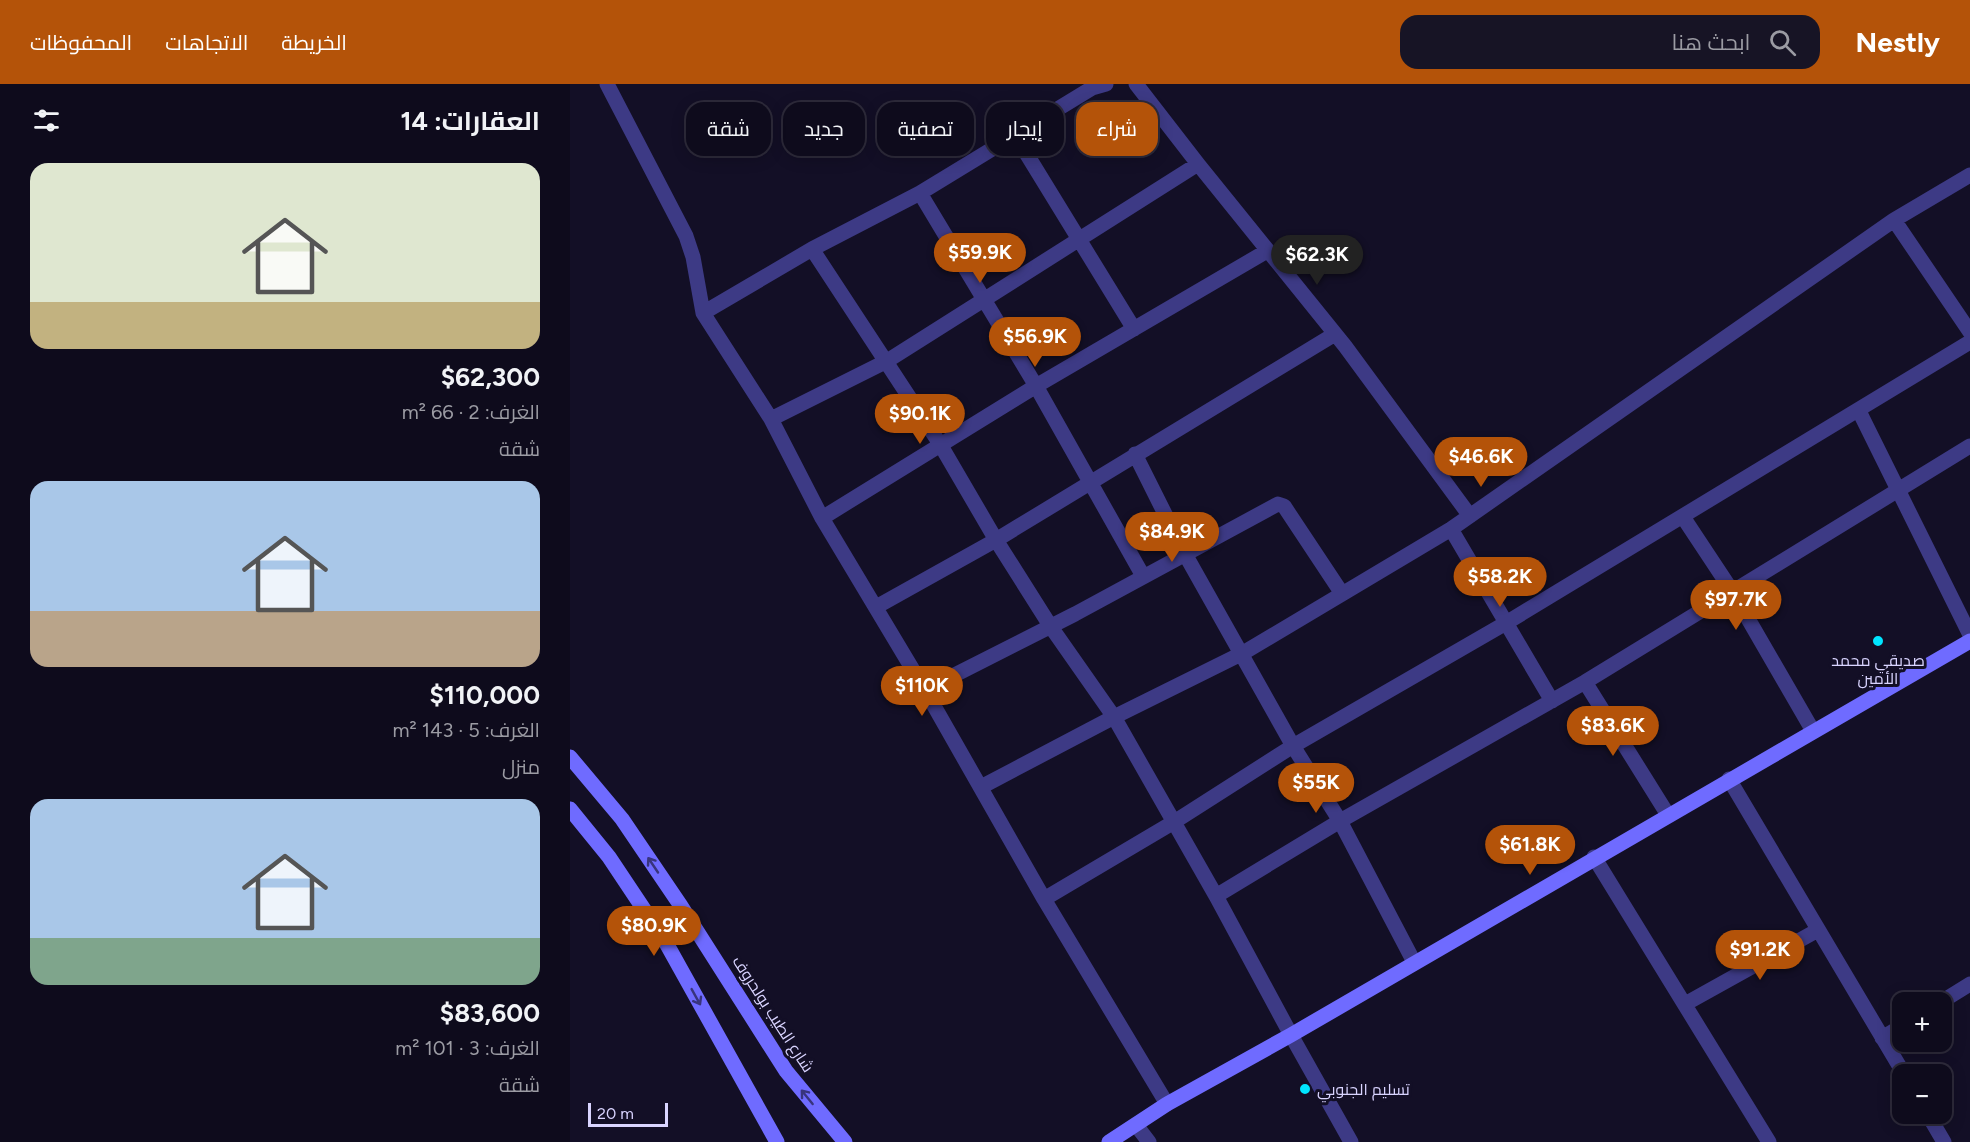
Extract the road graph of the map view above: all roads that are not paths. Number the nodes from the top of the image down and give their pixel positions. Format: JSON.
{"nodes":[{"id":1,"x":607,"y":84,"type":"edge"},
{"id":2,"x":1106,"y":84,"type":"edge"},
{"id":3,"x":1136,"y":84,"type":"edge"},
{"id":4,"x":1064,"y":105,"type":"edge"},
{"id":5,"x":986,"y":153,"type":"edge"},
{"id":6,"x":1028,"y":156,"type":"edge"},
{"id":7,"x":1198,"y":164,"type":"junction"},
{"id":8,"x":1970,"y":175,"type":"edge"},
{"id":9,"x":920,"y":193,"type":"junction"},
{"id":10,"x":1894,"y":219,"type":"junction"},
{"id":11,"x":1078,"y":240,"type":"junction"},
{"id":12,"x":812,"y":249,"type":"junction"},
{"id":13,"x":1267,"y":251,"type":"junction"},
{"id":14,"x":985,"y":300,"type":"junction"},
{"id":15,"x":703,"y":313,"type":"junction"},
{"id":16,"x":1134,"y":329,"type":"junction"},
{"id":17,"x":1970,"y":332,"type":"edge"},
{"id":18,"x":1335,"y":334,"type":"junction"},
{"id":19,"x":1970,"y":342,"type":"edge"},
{"id":20,"x":887,"y":361,"type":"junction"},
{"id":21,"x":1036,"y":386,"type":"junction"},
{"id":22,"x":1859,"y":411,"type":"junction"},
{"id":23,"x":771,"y":420,"type":"junction"},
{"id":24,"x":940,"y":444,"type":"junction"},
{"id":25,"x":1970,"y":446,"type":"edge"},
{"id":26,"x":1135,"y":454,"type":"junction"},
{"id":27,"x":1090,"y":482,"type":"junction"},
{"id":28,"x":1896,"y":490,"type":"junction"},
{"id":29,"x":1470,"y":516,"type":"junction"},
{"id":30,"x":1683,"y":517,"type":"junction"},
{"id":31,"x":822,"y":518,"type":"junction"},
{"id":32,"x":1450,"y":529,"type":"junction"},
{"id":33,"x":996,"y":540,"type":"junction"},
{"id":34,"x":1185,"y":554,"type":"junction"},
{"id":35,"x":1143,"y":576,"type":"junction"},
{"id":36,"x":1732,"y":591,"type":"junction"},
{"id":37,"x":1341,"y":592,"type":"junction"},
{"id":38,"x":876,"y":607,"type":"junction"},
{"id":39,"x":1506,"y":623,"type":"junction"},
{"id":40,"x":1051,"y":627,"type":"junction"},
{"id":41,"x":1970,"y":634,"type":"edge"},
{"id":42,"x":1970,"y":641,"type":"edge"},
{"id":43,"x":1243,"y":653,"type":"junction"},
{"id":44,"x":1585,"y":682,"type":"junction"},
{"id":45,"x":925,"y":690,"type":"junction"},
{"id":46,"x":1552,"y":701,"type":"junction"},
{"id":47,"x":1114,"y":717,"type":"junction"},
{"id":48,"x":1813,"y":731,"type":"junction"},
{"id":49,"x":1293,"y":746,"type":"junction"},
{"id":50,"x":570,"y":757,"type":"edge"},
{"id":51,"x":1729,"y":779,"type":"junction"},
{"id":52,"x":981,"y":787,"type":"junction"},
{"id":53,"x":570,"y":809,"type":"edge"},
{"id":54,"x":1668,"y":815,"type":"junction"},
{"id":55,"x":1340,"y":821,"type":"junction"},
{"id":56,"x":1174,"y":822,"type":"junction"},
{"id":57,"x":1594,"y":857,"type":"junction"},
{"id":58,"x":1216,"y":896,"type":"junction"},
{"id":59,"x":1044,"y":899,"type":"junction"},
{"id":60,"x":1818,"y":930,"type":"junction"},
{"id":61,"x":1414,"y":962,"type":"junction"},
{"id":62,"x":1970,"y":984,"type":"edge"},
{"id":63,"x":1952,"y":995,"type":"edge"},
{"id":64,"x":1685,"y":1004,"type":"junction"},
{"id":65,"x":1892,"y":1032,"type":"edge"},
{"id":66,"x":1290,"y":1035,"type":"junction"},
{"id":67,"x":1882,"y":1038,"type":"junction"},
{"id":68,"x":1898,"y":1064,"type":"edge"},
{"id":69,"x":1167,"y":1104,"type":"junction"},
{"id":70,"x":1933,"y":1124,"type":"edge"},
{"id":71,"x":1136,"y":1125,"type":"junction"},
{"id":72,"x":777,"y":1142,"type":"edge"},
{"id":73,"x":845,"y":1142,"type":"edge"},
{"id":74,"x":1109,"y":1142,"type":"edge"},
{"id":75,"x":1149,"y":1142,"type":"edge"},
{"id":76,"x":1352,"y":1142,"type":"edge"},
{"id":77,"x":1769,"y":1142,"type":"edge"},
{"id":78,"x":1944,"y":1142,"type":"edge"}],
"edges":[{"from":1,"to":15,"type":"street"},
{"from":2,"to":4,"type":"street"},
{"from":3,"to":7,"type":"street"},
{"from":5,"to":9,"type":"street"},
{"from":6,"to":11,"type":"street"},
{"from":7,"to":11,"type":"street"},
{"from":7,"to":13,"type":"street"},
{"from":8,"to":10,"type":"street"},
{"from":9,"to":12,"type":"street"},
{"from":9,"to":14,"type":"street"},
{"from":10,"to":17,"type":"street"},
{"from":10,"to":29,"type":"street"},
{"from":11,"to":14,"type":"street"},
{"from":11,"to":16,"type":"street"},
{"from":12,"to":15,"type":"street"},
{"from":12,"to":20,"type":"street"},
{"from":13,"to":16,"type":"street"},
{"from":13,"to":18,"type":"street"},
{"from":14,"to":20,"type":"street"},
{"from":14,"to":21,"type":"street"},
{"from":15,"to":23,"type":"street"},
{"from":16,"to":21,"type":"street"},
{"from":18,"to":26,"type":"street"},
{"from":18,"to":29,"type":"street"},
{"from":19,"to":22,"type":"street"},
{"from":20,"to":23,"type":"street"},
{"from":20,"to":24,"type":"street"},
{"from":21,"to":24,"type":"street"},
{"from":21,"to":27,"type":"street"},
{"from":22,"to":28,"type":"street"},
{"from":22,"to":30,"type":"street"},
{"from":23,"to":31,"type":"street"},
{"from":24,"to":31,"type":"street"},
{"from":24,"to":33,"type":"street"},
{"from":25,"to":28,"type":"street"},
{"from":26,"to":27,"type":"street"},
{"from":26,"to":34,"type":"street"},
{"from":27,"to":33,"type":"street"},
{"from":27,"to":35,"type":"street"},
{"from":28,"to":36,"type":"street"},
{"from":28,"to":41,"type":"street"},
{"from":29,"to":32,"type":"street"},
{"from":30,"to":36,"type":"street"},
{"from":30,"to":39,"type":"street"},
{"from":31,"to":38,"type":"street"},
{"from":32,"to":37,"type":"street"},
{"from":32,"to":39,"type":"street"},
{"from":33,"to":38,"type":"street"},
{"from":33,"to":40,"type":"street"},
{"from":34,"to":35,"type":"street"},
{"from":34,"to":37,"type":"street"},
{"from":34,"to":43,"type":"street"},
{"from":35,"to":40,"type":"street"},
{"from":36,"to":44,"type":"street"},
{"from":36,"to":48,"type":"street"},
{"from":37,"to":43,"type":"street"},
{"from":38,"to":45,"type":"street"},
{"from":39,"to":46,"type":"street"},
{"from":39,"to":49,"type":"street"},
{"from":40,"to":45,"type":"street"},
{"from":40,"to":47,"type":"street"},
{"from":42,"to":48,"type":"street"},
{"from":43,"to":47,"type":"street"},
{"from":43,"to":49,"type":"street"},
{"from":44,"to":46,"type":"street"},
{"from":44,"to":54,"type":"street"},
{"from":45,"to":52,"type":"street"},
{"from":46,"to":55,"type":"street"},
{"from":47,"to":52,"type":"street"},
{"from":47,"to":56,"type":"street"},
{"from":48,"to":51,"type":"street"},
{"from":49,"to":55,"type":"street"},
{"from":49,"to":56,"type":"street"},
{"from":73,"to":50,"type":"street","name":"شارع الطيب بولحروف","one_way":true},
{"from":51,"to":54,"type":"street"},
{"from":51,"to":60,"type":"street"},
{"from":52,"to":59,"type":"street"},
{"from":53,"to":72,"type":"street","one_way":true},
{"from":54,"to":57,"type":"street"},
{"from":55,"to":58,"type":"street"},
{"from":55,"to":61,"type":"street"},
{"from":56,"to":58,"type":"street"},
{"from":56,"to":59,"type":"street"},
{"from":57,"to":61,"type":"street"},
{"from":57,"to":64,"type":"street"},
{"from":58,"to":66,"type":"street"},
{"from":59,"to":69,"type":"street"},
{"from":60,"to":64,"type":"street"},
{"from":60,"to":67,"type":"street"},
{"from":61,"to":66,"type":"street"},
{"from":62,"to":63,"type":"street"},
{"from":64,"to":77,"type":"street"},
{"from":65,"to":67,"type":"street"},
{"from":66,"to":69,"type":"street"},
{"from":66,"to":76,"type":"street"},
{"from":67,"to":68,"type":"street"},
{"from":69,"to":71,"type":"street"},
{"from":70,"to":78,"type":"street"},
{"from":71,"to":74,"type":"street"},
{"from":71,"to":75,"type":"street"}]}
